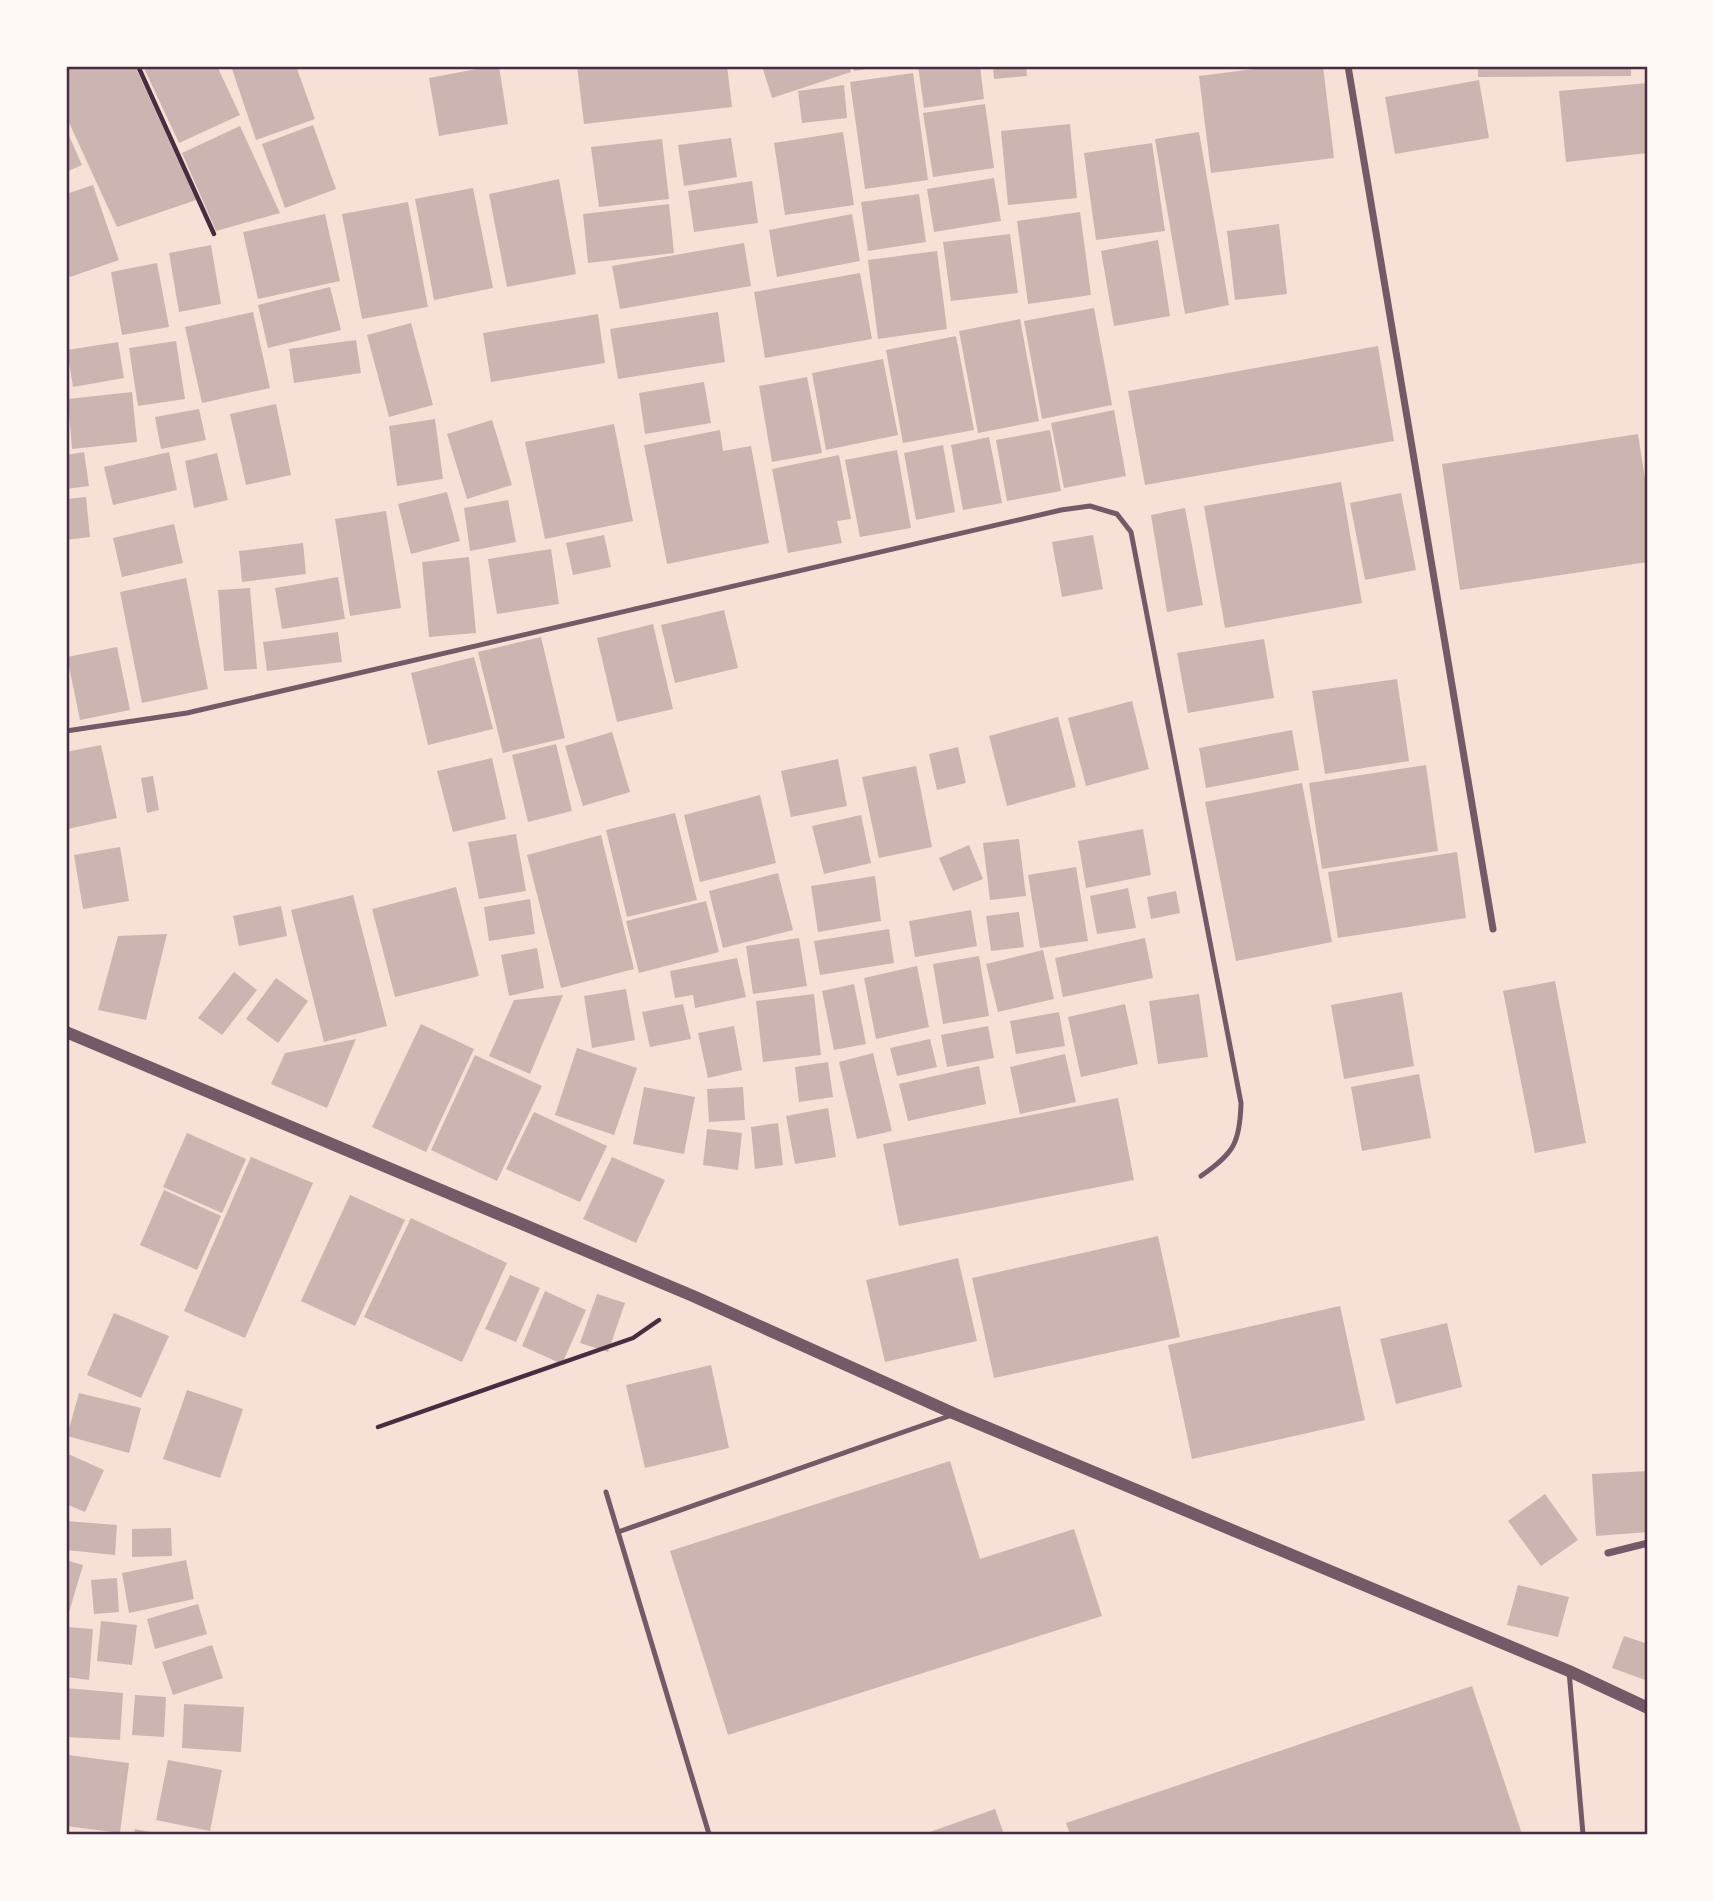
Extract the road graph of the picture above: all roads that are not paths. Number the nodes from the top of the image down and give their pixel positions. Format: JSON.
{"nodes":[{"id":1,"x":1348,"y":66,"type":"edge"},
{"id":2,"x":66,"y":731,"type":"edge"},
{"id":3,"x":1493,"y":929,"type":"dead end"},
{"id":4,"x":66,"y":1032,"type":"edge"},
{"id":5,"x":1201,"y":1176,"type":"dead end"},
{"id":6,"x":955,"y":1414,"type":"junction"},
{"id":7,"x":606,"y":1492,"type":"dead end"},
{"id":8,"x":618,"y":1532,"type":"junction"},
{"id":9,"x":1647,"y":1543,"type":"edge"},
{"id":10,"x":1608,"y":1553,"type":"dead end"},
{"id":11,"x":1569,"y":1671,"type":"junction"},
{"id":12,"x":1647,"y":1707,"type":"edge"},
{"id":13,"x":709,"y":1835,"type":"edge"},
{"id":14,"x":1583,"y":1835,"type":"edge"}],
"edges":[{"from":1,"to":3,"type":"street"},
{"from":2,"to":5,"type":"lane"},
{"from":4,"to":6,"type":"street"},
{"from":6,"to":8,"type":"lane"},
{"from":6,"to":11,"type":"street"},
{"from":7,"to":8,"type":"lane"},
{"from":8,"to":13,"type":"lane"},
{"from":9,"to":10,"type":"street"},
{"from":11,"to":12,"type":"street"},
{"from":11,"to":14,"type":"lane"}]}
